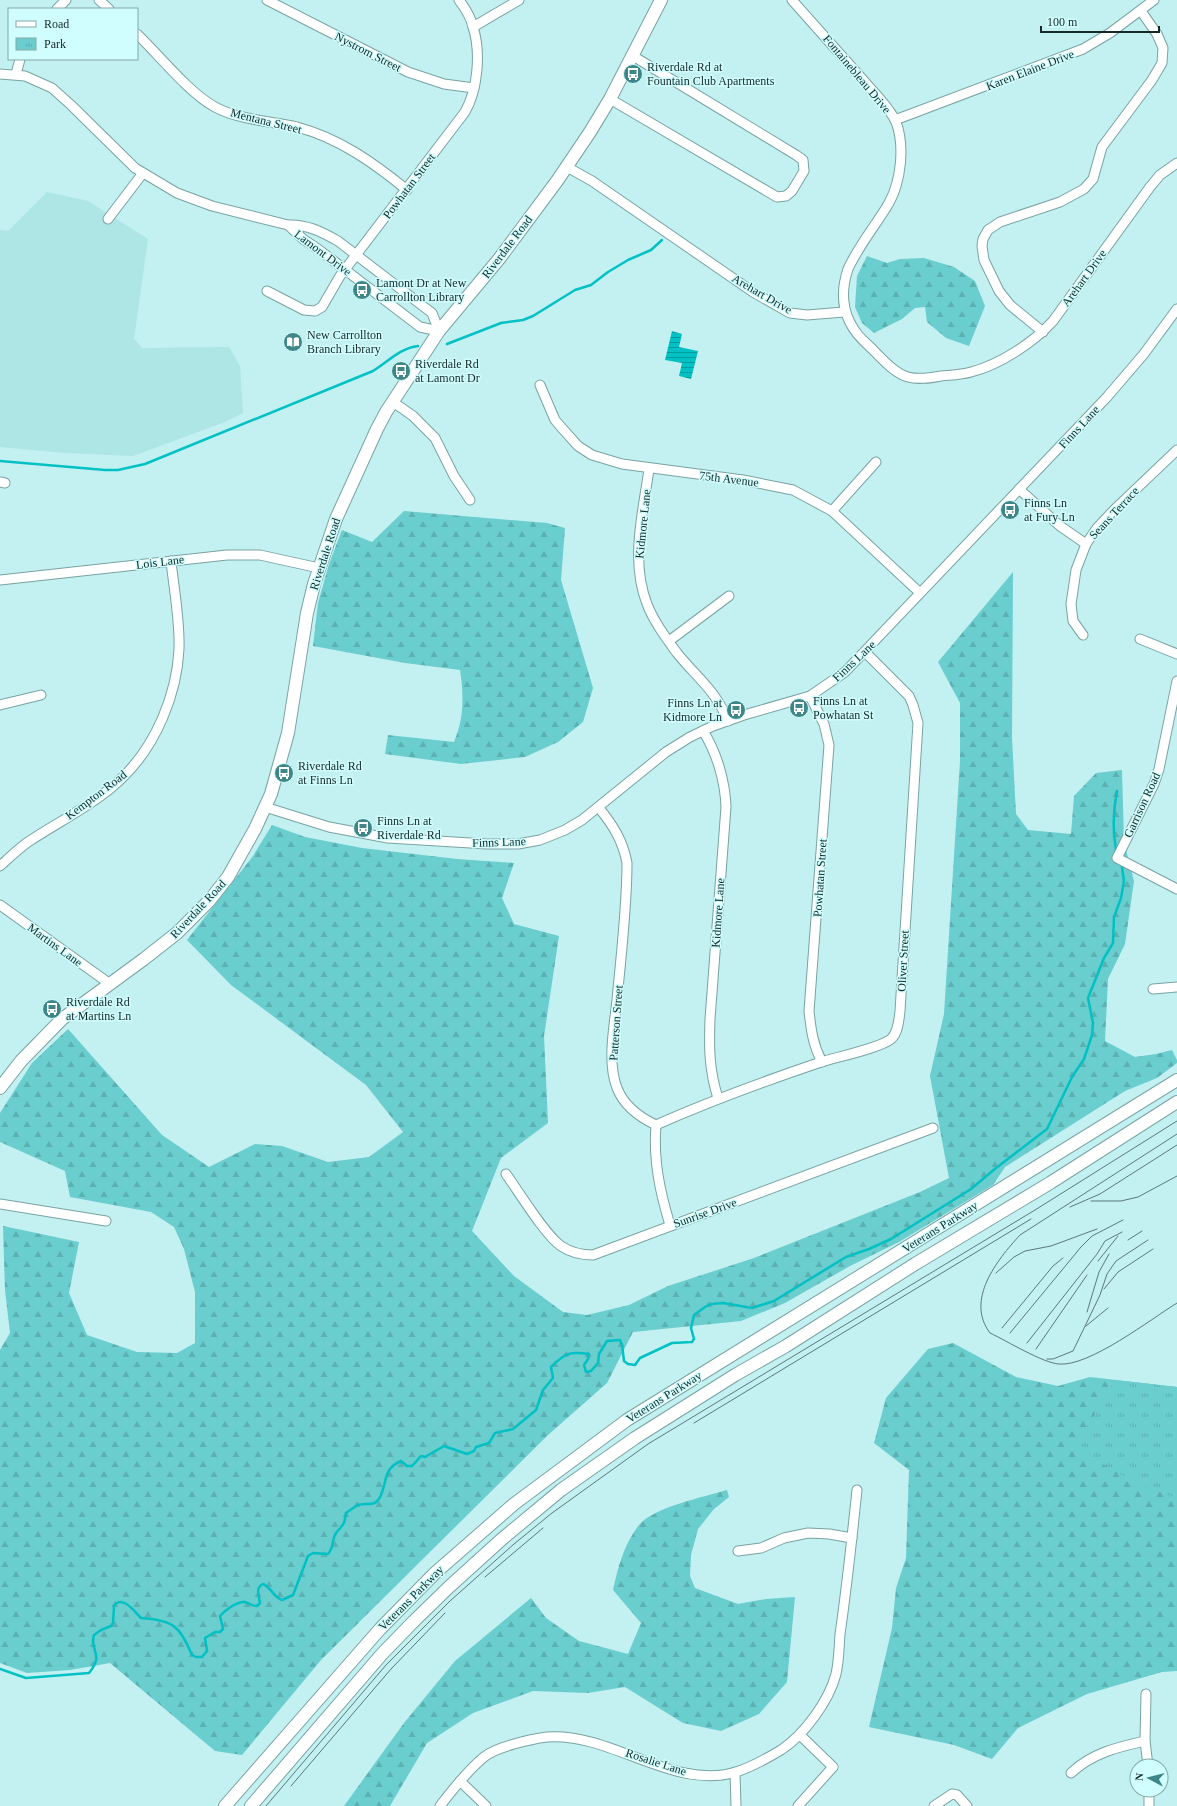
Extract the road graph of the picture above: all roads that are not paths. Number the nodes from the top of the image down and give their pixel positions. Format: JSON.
{"nodes":[{"id":1,"x":66,"y":0,"type":"edge"},
{"id":2,"x":99,"y":0,"type":"edge"},
{"id":3,"x":267,"y":0,"type":"edge"},
{"id":4,"x":459,"y":0,"type":"edge"},
{"id":5,"x":519,"y":0,"type":"edge"},
{"id":6,"x":661,"y":0,"type":"edge"},
{"id":7,"x":792,"y":0,"type":"edge"},
{"id":8,"x":1154,"y":0,"type":"edge"},
{"id":9,"x":58,"y":8,"type":"edge"},
{"id":10,"x":108,"y":8,"type":"edge"},
{"id":11,"x":1141,"y":11,"type":"junction"},
{"id":12,"x":474,"y":27,"type":"junction"},
{"id":13,"x":138,"y":35,"type":"edge"},
{"id":14,"x":633,"y":56,"type":"junction"},
{"id":15,"x":20,"y":60,"type":"edge"},
{"id":16,"x":0,"y":74,"type":"edge"},
{"id":17,"x":16,"y":74,"type":"junction"},
{"id":18,"x":474,"y":88,"type":"junction"},
{"id":19,"x":610,"y":99,"type":"junction"},
{"id":20,"x":895,"y":120,"type":"junction"},
{"id":21,"x":1177,"y":163,"type":"edge"},
{"id":22,"x":567,"y":167,"type":"junction"},
{"id":23,"x":143,"y":173,"type":"junction"},
{"id":24,"x":407,"y":190,"type":"junction"},
{"id":25,"x":108,"y":219,"type":"dead end"},
{"id":26,"x":288,"y":225,"type":"junction"},
{"id":27,"x":356,"y":255,"type":"junction"},
{"id":28,"x":344,"y":270,"type":"junction"},
{"id":29,"x":267,"y":291,"type":"dead end"},
{"id":30,"x":1177,"y":309,"type":"edge"},
{"id":31,"x":844,"y":312,"type":"junction"},
{"id":32,"x":439,"y":331,"type":"junction"},
{"id":33,"x":1043,"y":332,"type":"junction"},
{"id":34,"x":540,"y":385,"type":"dead end"},
{"id":35,"x":393,"y":402,"type":"junction"},
{"id":36,"x":1177,"y":450,"type":"edge"},
{"id":37,"x":876,"y":462,"type":"dead end"},
{"id":38,"x":649,"y":469,"type":"junction"},
{"id":39,"x":1020,"y":489,"type":"junction"},
{"id":40,"x":470,"y":500,"type":"dead end"},
{"id":41,"x":832,"y":511,"type":"junction"},
{"id":42,"x":1086,"y":544,"type":"junction"},
{"id":43,"x":171,"y":561,"type":"junction"},
{"id":44,"x":319,"y":568,"type":"junction"},
{"id":45,"x":0,"y":580,"type":"edge"},
{"id":46,"x":920,"y":592,"type":"junction"},
{"id":47,"x":729,"y":596,"type":"dead end"},
{"id":48,"x":1083,"y":635,"type":"dead end"},
{"id":49,"x":1140,"y":639,"type":"dead end"},
{"id":50,"x":669,"y":641,"type":"junction"},
{"id":51,"x":865,"y":652,"type":"junction"},
{"id":52,"x":1177,"y":654,"type":"edge"},
{"id":53,"x":1177,"y":681,"type":"edge"},
{"id":54,"x":41,"y":695,"type":"dead end"},
{"id":55,"x":810,"y":696,"type":"junction"},
{"id":56,"x":0,"y":705,"type":"edge"},
{"id":57,"x":728,"y":721,"type":"junction"},
{"id":58,"x":702,"y":731,"type":"junction"},
{"id":59,"x":266,"y":807,"type":"junction"},
{"id":60,"x":599,"y":808,"type":"junction"},
{"id":61,"x":0,"y":866,"type":"edge"},
{"id":62,"x":1177,"y":889,"type":"edge"},
{"id":63,"x":0,"y":904,"type":"edge"},
{"id":64,"x":110,"y":984,"type":"junction"},
{"id":65,"x":1177,"y":987,"type":"edge"},
{"id":66,"x":1153,"y":989,"type":"dead end"},
{"id":67,"x":822,"y":1062,"type":"junction"},
{"id":68,"x":1177,"y":1080,"type":"edge"},
{"id":69,"x":0,"y":1088,"type":"edge"},
{"id":70,"x":718,"y":1098,"type":"junction"},
{"id":71,"x":1177,"y":1102,"type":"edge"},
{"id":72,"x":656,"y":1125,"type":"junction"},
{"id":73,"x":933,"y":1128,"type":"dead end"},
{"id":74,"x":506,"y":1174,"type":"dead end"},
{"id":75,"x":0,"y":1204,"type":"edge"},
{"id":76,"x":106,"y":1221,"type":"dead end"},
{"id":77,"x":670,"y":1226,"type":"junction"},
{"id":78,"x":857,"y":1490,"type":"dead end"},
{"id":79,"x":852,"y":1538,"type":"junction"},
{"id":80,"x":738,"y":1551,"type":"dead end"},
{"id":81,"x":1146,"y":1694,"type":"dead end"},
{"id":82,"x":800,"y":1735,"type":"junction"},
{"id":83,"x":1146,"y":1741,"type":"junction"},
{"id":84,"x":1147,"y":1758,"type":"edge"},
{"id":85,"x":735,"y":1772,"type":"junction"},
{"id":86,"x":1071,"y":1773,"type":"dead end"},
{"id":87,"x":460,"y":1781,"type":"junction"},
{"id":88,"x":226,"y":1806,"type":"edge"},
{"id":89,"x":251,"y":1806,"type":"edge"},
{"id":90,"x":440,"y":1806,"type":"edge"},
{"id":91,"x":486,"y":1806,"type":"edge"},
{"id":92,"x":736,"y":1806,"type":"edge"},
{"id":93,"x":798,"y":1806,"type":"edge"},
{"id":94,"x":934,"y":1806,"type":"edge"},
{"id":95,"x":967,"y":1806,"type":"edge"}],
"edges":[{"from":1,"to":9,"type":"street"},
{"from":2,"to":10,"type":"street"},
{"from":3,"to":18,"type":"street","name":"Nystrom Street"},
{"from":4,"to":12,"type":"street","name":"Powhatan Street"},
{"from":5,"to":12,"type":"street"},
{"from":6,"to":14,"type":"main road","name":"Riverdale Road"},
{"from":7,"to":20,"type":"street","name":"Fontainebleau Drive"},
{"from":8,"to":11,"type":"street","name":"Karen Elaine Drive"},
{"from":11,"to":20,"type":"street","name":"Karen Elaine Drive"},
{"from":11,"to":33,"type":"street"},
{"from":12,"to":18,"type":"street","name":"Powhatan Street"},
{"from":13,"to":24,"type":"street","name":"Mentana Street"},
{"from":14,"to":19,"type":"main road","name":"Riverdale Road"},
{"from":14,"to":19,"type":"street"},
{"from":15,"to":17,"type":"street"},
{"from":16,"to":17,"type":"street","name":"Lamont Drive"},
{"from":17,"to":23,"type":"street","name":"Lamont Drive"},
{"from":18,"to":24,"type":"street","name":"Powhatan Street"},
{"from":19,"to":22,"type":"main road","name":"Riverdale Road"},
{"from":20,"to":31,"type":"street","name":"Fontainebleau Drive"},
{"from":21,"to":33,"type":"street","name":"Arehart Drive"},
{"from":22,"to":31,"type":"street","name":"Arehart Drive"},
{"from":22,"to":32,"type":"main road","name":"Riverdale Road"},
{"from":23,"to":25,"type":"street"},
{"from":23,"to":26,"type":"street","name":"Lamont Drive"},
{"from":24,"to":27,"type":"street","name":"Powhatan Street"},
{"from":26,"to":27,"type":"street","name":"Lamont Drive"},
{"from":26,"to":28,"type":"street","name":"Lamont Drive"},
{"from":27,"to":28,"type":"street","name":"Powhatan Street"},
{"from":27,"to":32,"type":"street","name":"Lamont Drive"},
{"from":28,"to":29,"type":"street","name":"Powhatan Street"},
{"from":28,"to":32,"type":"street","name":"Lamont Drive"},
{"from":30,"to":39,"type":"street","name":"Finns Lane"},
{"from":31,"to":33,"type":"street","name":"Arehart Drive"},
{"from":32,"to":35,"type":"main road","name":"Riverdale Road"},
{"from":34,"to":38,"type":"street","name":"75th Avenue"},
{"from":35,"to":40,"type":"street"},
{"from":35,"to":44,"type":"main road","name":"Riverdale Road"},
{"from":36,"to":42,"type":"street","name":"Seans Terrace"},
{"from":37,"to":41,"type":"street"},
{"from":38,"to":41,"type":"street","name":"75th Avenue"},
{"from":38,"to":50,"type":"street","name":"Kidmore Lane"},
{"from":39,"to":42,"type":"street"},
{"from":39,"to":46,"type":"street","name":"Finns Lane"},
{"from":41,"to":46,"type":"street","name":"75th Avenue"},
{"from":42,"to":48,"type":"street","name":"Seans Terrace"},
{"from":43,"to":44,"type":"street","name":"Lois Lane"},
{"from":43,"to":45,"type":"street","name":"Lois Lane"},
{"from":43,"to":61,"type":"street","name":"Kempton Road"},
{"from":44,"to":59,"type":"main road","name":"Riverdale Road"},
{"from":46,"to":51,"type":"street","name":"Finns Lane"},
{"from":47,"to":50,"type":"street"},
{"from":49,"to":52,"type":"street"},
{"from":50,"to":57,"type":"street","name":"Kidmore Lane"},
{"from":51,"to":55,"type":"street","name":"Finns Lane"},
{"from":51,"to":67,"type":"street","name":"Oliver Street"},
{"from":53,"to":62,"type":"street","name":"Garrison Road"},
{"from":54,"to":56,"type":"street"},
{"from":55,"to":57,"type":"street","name":"Finns Lane"},
{"from":55,"to":67,"type":"street","name":"Powhatan Street"},
{"from":57,"to":58,"type":"street","name":"Finns Lane"},
{"from":58,"to":60,"type":"street","name":"Finns Lane"},
{"from":58,"to":70,"type":"street","name":"Kidmore Lane"},
{"from":59,"to":60,"type":"street","name":"Finns Lane"},
{"from":59,"to":64,"type":"main road","name":"Riverdale Road"},
{"from":60,"to":72,"type":"street","name":"Patterson Street"},
{"from":63,"to":64,"type":"street","name":"Martins Lane"},
{"from":64,"to":69,"type":"main road","name":"Riverdale Road"},
{"from":65,"to":66,"type":"street"},
{"from":67,"to":70,"type":"street","name":"Oliver Street"},
{"from":68,"to":88,"type":"main road","name":"Veterans Parkway"},
{"from":70,"to":72,"type":"street","name":"Oliver Street"},
{"from":71,"to":89,"type":"main road","name":"Veterans Parkway"},
{"from":72,"to":77,"type":"street"},
{"from":73,"to":77,"type":"street","name":"Sunrise Drive"},
{"from":74,"to":77,"type":"street","name":"Sunrise Drive"},
{"from":75,"to":76,"type":"street"},
{"from":78,"to":79,"type":"street","name":"Rosalie Lane"},
{"from":79,"to":80,"type":"street"},
{"from":79,"to":82,"type":"street","name":"Rosalie Lane"},
{"from":81,"to":83,"type":"street"},
{"from":82,"to":85,"type":"street","name":"Rosalie Lane"},
{"from":82,"to":93,"type":"street"},
{"from":83,"to":84,"type":"street"},
{"from":83,"to":86,"type":"street"},
{"from":85,"to":87,"type":"street","name":"Rosalie Lane"},
{"from":85,"to":92,"type":"street"},
{"from":87,"to":90,"type":"street","name":"Rosalie Lane"},
{"from":87,"to":91,"type":"street"},
{"from":94,"to":95,"type":"street"}]}
